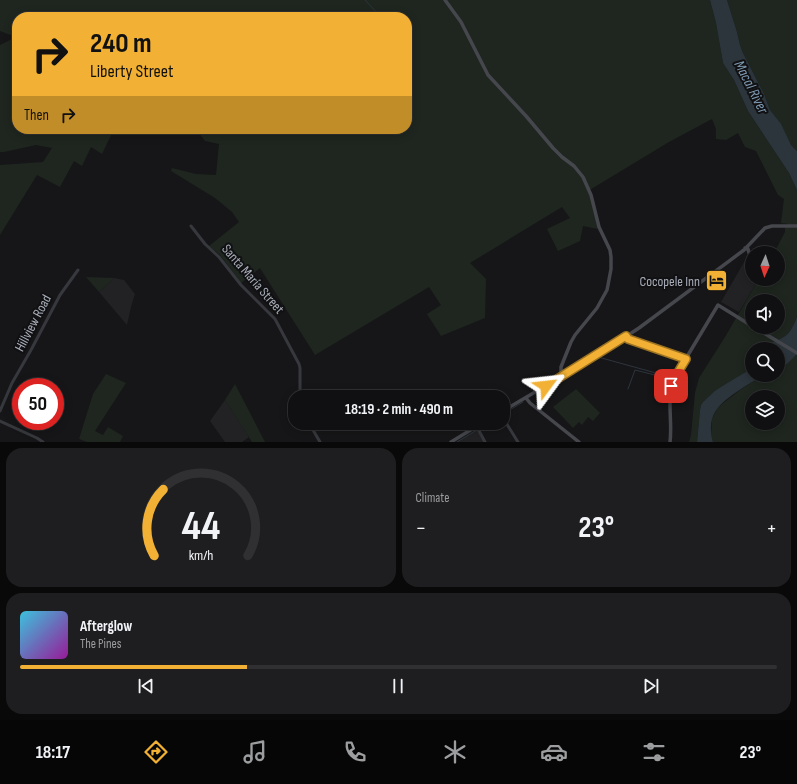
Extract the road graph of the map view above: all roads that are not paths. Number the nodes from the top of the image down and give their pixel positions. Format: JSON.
{"nodes":[{"id":1,"x":445,"y":0,"type":"edge"},
{"id":2,"x":191,"y":226,"type":"dead end"},
{"id":3,"x":797,"y":226,"type":"edge"},
{"id":4,"x":747,"y":246,"type":"edge"},
{"id":5,"x":745,"y":248,"type":"edge"},
{"id":6,"x":78,"y":270,"type":"dead end"},
{"id":7,"x":745,"y":321,"type":"edge"},
{"id":8,"x":765,"y":334,"type":"edge"},
{"id":9,"x":626,"y":336,"type":"junction"},
{"id":10,"x":797,"y":353,"type":"edge"},
{"id":11,"x":686,"y":359,"type":"junction"},
{"id":12,"x":562,"y":376,"type":"junction"},
{"id":13,"x":300,"y":390,"type":"edge"},
{"id":14,"x":524,"y":398,"type":"junction"},
{"id":15,"x":510,"y":407,"type":"edge"},
{"id":16,"x":0,"y":411,"type":"edge"},
{"id":17,"x":0,"y":421,"type":"edge"},
{"id":18,"x":510,"y":429,"type":"edge"},
{"id":19,"x":313,"y":430,"type":"edge"},
{"id":20,"x":470,"y":430,"type":"edge"},
{"id":21,"x":478,"y":430,"type":"edge"},
{"id":22,"x":43,"y":442,"type":"edge"},
{"id":23,"x":320,"y":442,"type":"edge"},
{"id":24,"x":451,"y":442,"type":"edge"},
{"id":25,"x":485,"y":442,"type":"edge"},
{"id":26,"x":518,"y":442,"type":"edge"},
{"id":27,"x":575,"y":442,"type":"edge"},
{"id":28,"x":579,"y":442,"type":"edge"},
{"id":29,"x":670,"y":442,"type":"edge"}],
"edges":[{"from":1,"to":12,"type":"main road"},
{"from":2,"to":13,"type":"street","name":"Santa María Street"},
{"from":3,"to":4,"type":"main road"},
{"from":5,"to":9,"type":"main road"},
{"from":6,"to":16,"type":"street","name":"Hillview Road"},
{"from":7,"to":11,"type":"main road"},
{"from":8,"to":10,"type":"main road"},
{"from":9,"to":11,"type":"main road"},
{"from":9,"to":12,"type":"main road"},
{"from":11,"to":29,"type":"main road"},
{"from":12,"to":14,"type":"main road"},
{"from":14,"to":15,"type":"main road"},
{"from":14,"to":27,"type":"main road"},
{"from":14,"to":28,"type":"main road"},
{"from":17,"to":22,"type":"street"},
{"from":18,"to":26,"type":"street"},
{"from":19,"to":23,"type":"street"},
{"from":20,"to":24,"type":"main road"},
{"from":21,"to":25,"type":"street"}]}
